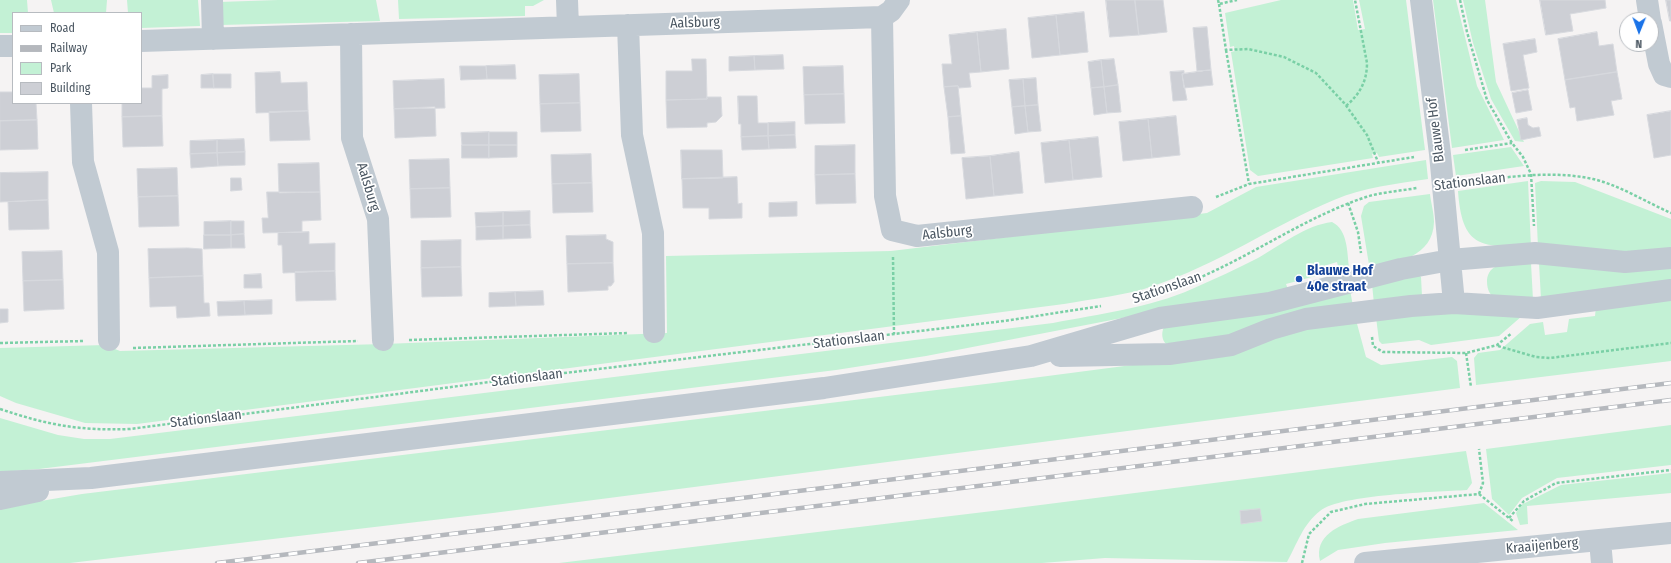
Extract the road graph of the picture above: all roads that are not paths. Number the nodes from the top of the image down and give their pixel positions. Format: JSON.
{"nodes":[{"id":1,"x":212,"y":0,"type":"edge"},
{"id":2,"x":567,"y":0,"type":"edge"},
{"id":3,"x":899,"y":0,"type":"edge"},
{"id":4,"x":1420,"y":0,"type":"edge"},
{"id":5,"x":1646,"y":0,"type":"edge"},
{"id":6,"x":1649,"y":12,"type":"edge"},
{"id":7,"x":882,"y":17,"type":"junction"},
{"id":8,"x":628,"y":25,"type":"junction"},
{"id":9,"x":568,"y":27,"type":"junction"},
{"id":10,"x":351,"y":34,"type":"junction"},
{"id":11,"x":213,"y":39,"type":"junction"},
{"id":12,"x":142,"y":42,"type":"edge"},
{"id":13,"x":0,"y":46,"type":"edge"},
{"id":14,"x":12,"y":46,"type":"edge"},
{"id":15,"x":1657,"y":52,"type":"edge"},
{"id":16,"x":1671,"y":77,"type":"edge"},
{"id":17,"x":81,"y":104,"type":"edge"},
{"id":18,"x":1192,"y":207,"type":"road end"},
{"id":19,"x":1671,"y":258,"type":"edge"},
{"id":20,"x":1450,"y":260,"type":"junction"},
{"id":21,"x":1671,"y":290,"type":"edge"},
{"id":22,"x":1454,"y":303,"type":"junction"},
{"id":23,"x":654,"y":332,"type":"road end"},
{"id":24,"x":109,"y":340,"type":"road end"},
{"id":25,"x":383,"y":340,"type":"road end"},
{"id":26,"x":1031,"y":356,"type":"junction"},
{"id":27,"x":91,"y":478,"type":"junction"},
{"id":28,"x":0,"y":482,"type":"edge"},
{"id":29,"x":0,"y":499,"type":"edge"},
{"id":30,"x":1671,"y":533,"type":"edge"},
{"id":31,"x":1600,"y":541,"type":"junction"},
{"id":32,"x":1365,"y":563,"type":"edge"},
{"id":33,"x":1602,"y":563,"type":"edge"}],
"edges":[{"from":1,"to":11,"type":"street"},
{"from":2,"to":9,"type":"street"},
{"from":3,"to":7,"type":"street"},
{"from":4,"to":20,"type":"street","name":"Blauwe Hof"},
{"from":5,"to":6,"type":"street"},
{"from":7,"to":8,"type":"street","name":"Aalsburg"},
{"from":7,"to":18,"type":"street","name":"Aalsburg"},
{"from":8,"to":9,"type":"street","name":"Aalsburg"},
{"from":8,"to":23,"type":"street"},
{"from":9,"to":10,"type":"street","name":"Aalsburg"},
{"from":10,"to":11,"type":"street","name":"Aalsburg"},
{"from":10,"to":25,"type":"street","name":"Aalsburg"},
{"from":11,"to":12,"type":"street","name":"Aalsburg"},
{"from":13,"to":14,"type":"street"},
{"from":15,"to":16,"type":"street"},
{"from":17,"to":24,"type":"street"},
{"from":19,"to":20,"type":"street","name":"Stationslaan"},
{"from":20,"to":22,"type":"street"},
{"from":20,"to":26,"type":"street","name":"Stationslaan"},
{"from":21,"to":22,"type":"street","name":"Stationslaan"},
{"from":22,"to":26,"type":"street","name":"Stationslaan"},
{"from":26,"to":27,"type":"street","name":"Stationslaan"},
{"from":27,"to":28,"type":"street","name":"Stationslaan"},
{"from":27,"to":29,"type":"street","name":"Stationslaan"},
{"from":30,"to":31,"type":"street","name":"Kraaijenberg"},
{"from":31,"to":32,"type":"street","name":"Kraaijenberg"},
{"from":31,"to":33,"type":"street"}]}
